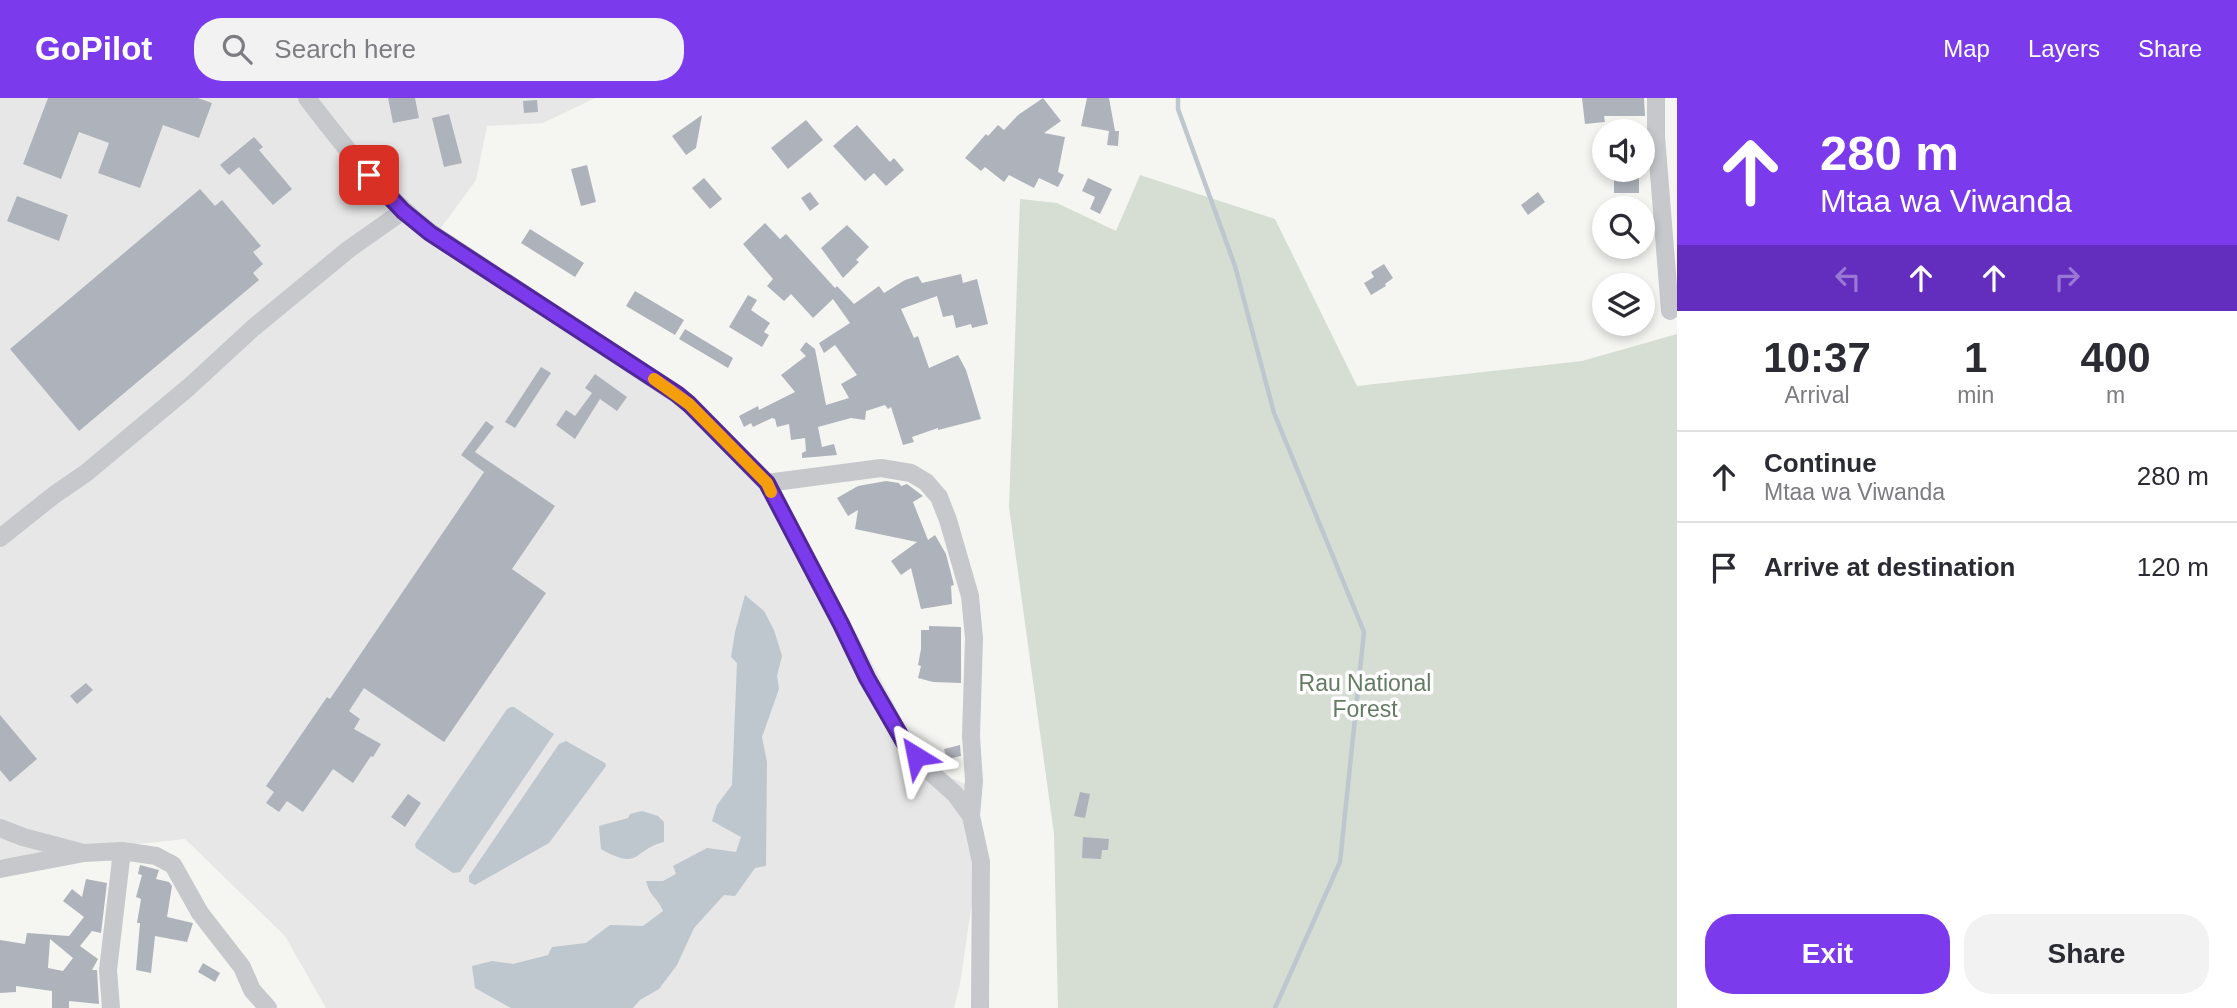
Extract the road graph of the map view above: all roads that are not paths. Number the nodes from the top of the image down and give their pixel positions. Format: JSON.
{"nodes":[{"id":1,"x":307,"y":98,"type":"edge"},
{"id":2,"x":1656,"y":98,"type":"edge"},
{"id":3,"x":403,"y":211,"type":"junction"},
{"id":4,"x":1671,"y":311,"type":"dead end"},
{"id":5,"x":767,"y":483,"type":"junction"},
{"id":6,"x":0,"y":538,"type":"edge"},
{"id":7,"x":971,"y":816,"type":"junction"},
{"id":8,"x":0,"y":828,"type":"edge"},
{"id":9,"x":122,"y":850,"type":"junction"},
{"id":10,"x":84,"y":853,"type":"junction"},
{"id":11,"x":0,"y":869,"type":"edge"},
{"id":12,"x":111,"y":1008,"type":"edge"},
{"id":13,"x":268,"y":1008,"type":"edge"},
{"id":14,"x":980,"y":1008,"type":"edge"}],
"edges":[{"from":1,"to":3,"type":"street"},
{"from":2,"to":4,"type":"street"},
{"from":3,"to":5,"type":"street"},
{"from":3,"to":6,"type":"street"},
{"from":5,"to":7,"type":"street"},
{"from":5,"to":7,"type":"street"},
{"from":7,"to":14,"type":"street"},
{"from":8,"to":10,"type":"street"},
{"from":9,"to":10,"type":"street"},
{"from":9,"to":12,"type":"street"},
{"from":9,"to":13,"type":"street"},
{"from":10,"to":11,"type":"street"}]}
